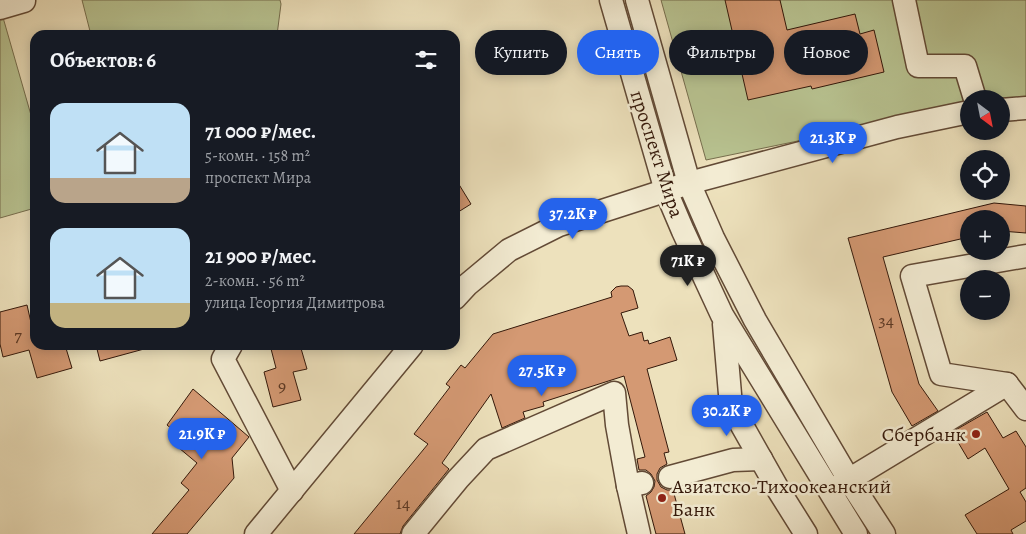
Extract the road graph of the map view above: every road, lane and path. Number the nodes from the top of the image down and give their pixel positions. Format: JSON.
{"nodes":[{"id":1,"x":611,"y":0,"type":"edge"},
{"id":2,"x":638,"y":0,"type":"edge"},
{"id":3,"x":904,"y":0,"type":"edge"},
{"id":4,"x":24,"y":1,"type":"edge"},
{"id":5,"x":0,"y":8,"type":"edge"},
{"id":6,"x":972,"y":90,"type":"edge"},
{"id":7,"x":1026,"y":108,"type":"edge"},
{"id":8,"x":1010,"y":109,"type":"edge"},
{"id":9,"x":960,"y":114,"type":"edge"},
{"id":10,"x":689,"y":183,"type":"junction"},
{"id":11,"x":666,"y":191,"type":"junction"},
{"id":12,"x":1026,"y":256,"type":"edge"},
{"id":13,"x":460,"y":293,"type":"edge"},
{"id":14,"x":722,"y":315,"type":"junction"},
{"id":15,"x":228,"y":350,"type":"edge"},
{"id":16,"x":408,"y":350,"type":"edge"},
{"id":17,"x":1007,"y":384,"type":"junction"},
{"id":18,"x":1026,"y":409,"type":"edge"},
{"id":19,"x":761,"y":458,"type":"junction"},
{"id":20,"x":670,"y":476,"type":"dead end"},
{"id":21,"x":849,"y":480,"type":"junction"},
{"id":22,"x":292,"y":491,"type":"junction"},
{"id":23,"x":830,"y":492,"type":"junction"},
{"id":24,"x":256,"y":534,"type":"edge"},
{"id":25,"x":413,"y":534,"type":"edge"},
{"id":26,"x":639,"y":534,"type":"edge"},
{"id":27,"x":806,"y":534,"type":"edge"},
{"id":28,"x":856,"y":534,"type":"edge"},
{"id":29,"x":884,"y":534,"type":"edge"}],
"edges":[{"from":1,"to":11,"type":"street","name":"проспект Мира"},
{"from":2,"to":10,"type":"street","name":"проспект Мира"},
{"from":3,"to":6,"type":"street"},
{"from":4,"to":5,"type":"street"},
{"from":7,"to":8,"type":"street"},
{"from":9,"to":10,"type":"street"},
{"from":10,"to":11,"type":"street"},
{"from":10,"to":21,"type":"street","name":"проспект Мира"},
{"from":11,"to":13,"type":"street"},
{"from":11,"to":14,"type":"street","name":"проспект Мира"},
{"from":12,"to":17,"type":"street"},
{"from":14,"to":19,"type":"street"},
{"from":14,"to":23,"type":"street","name":"проспект Мира"},
{"from":15,"to":22,"type":"street"},
{"from":16,"to":22,"type":"street"},
{"from":17,"to":18,"type":"street"},
{"from":17,"to":21,"type":"street"},
{"from":19,"to":20,"type":"street"},
{"from":19,"to":27,"type":"street"},
{"from":21,"to":23,"type":"street"},
{"from":21,"to":29,"type":"street","name":"проспект Мира"},
{"from":22,"to":24,"type":"street"},
{"from":23,"to":28,"type":"street","name":"проспект Мира"},
{"from":25,"to":26,"type":"street"}]}
